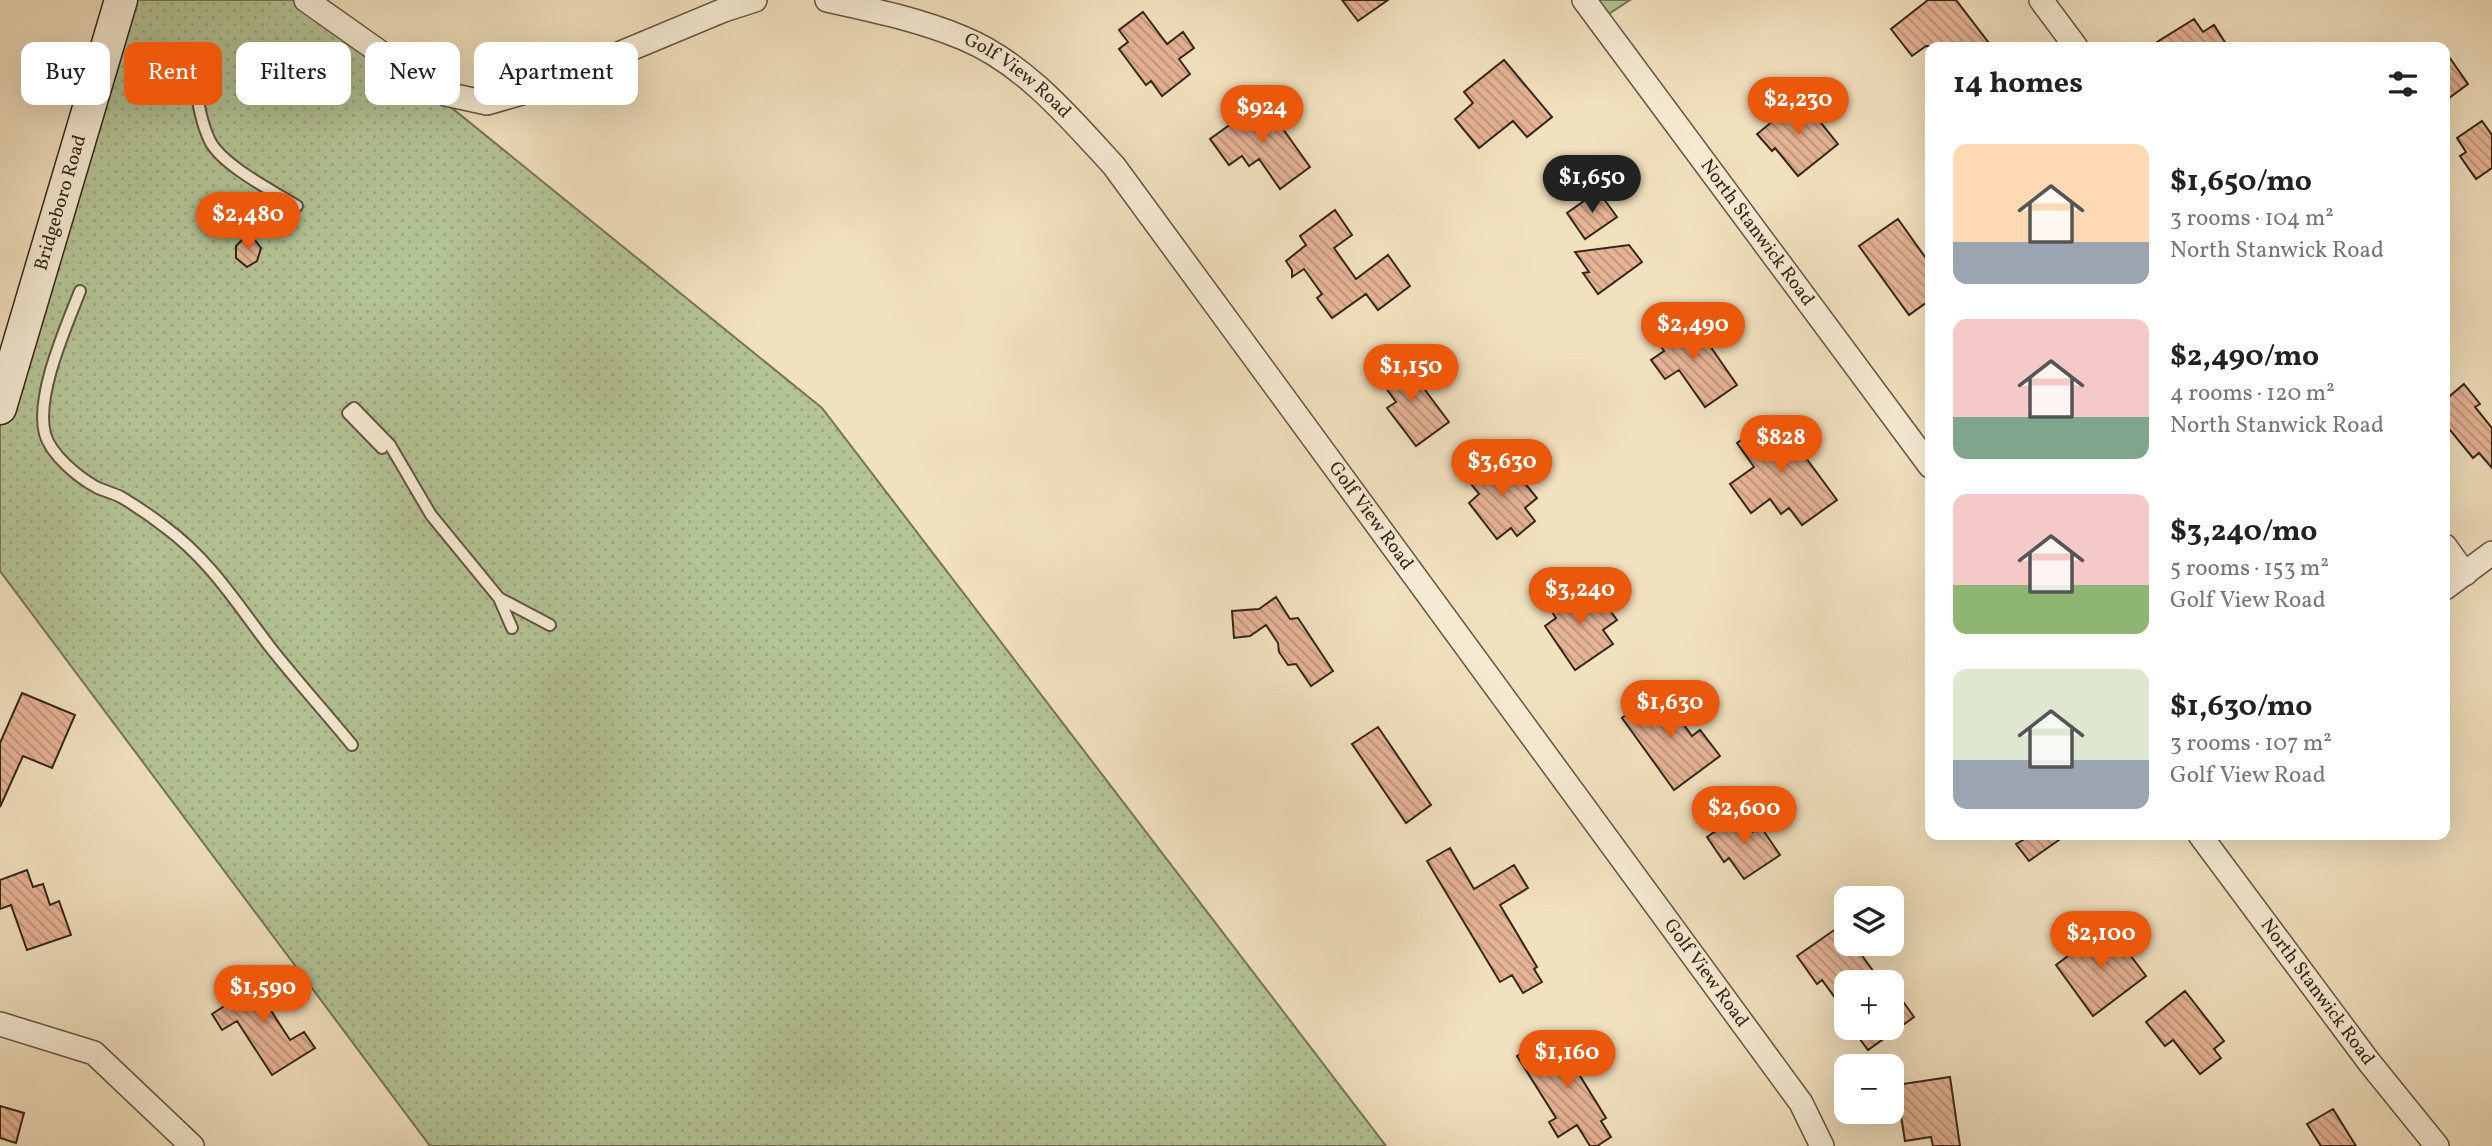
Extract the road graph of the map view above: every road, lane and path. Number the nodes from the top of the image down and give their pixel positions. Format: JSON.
{"nodes":[{"id":1,"x":121,"y":0,"type":"edge"},
{"id":2,"x":306,"y":0,"type":"edge"},
{"id":3,"x":755,"y":0,"type":"edge"},
{"id":4,"x":827,"y":0,"type":"edge"},
{"id":5,"x":1584,"y":0,"type":"edge"},
{"id":6,"x":2041,"y":0,"type":"edge"},
{"id":7,"x":733,"y":5,"type":"edge"},
{"id":8,"x":884,"y":7,"type":"edge"},
{"id":9,"x":2072,"y":42,"type":"edge"},
{"id":10,"x":200,"y":105,"type":"edge"},
{"id":11,"x":297,"y":206,"type":"dead end"},
{"id":12,"x":80,"y":291,"type":"dead end"},
{"id":13,"x":0,"y":408,"type":"edge"},
{"id":14,"x":383,"y":447,"type":"dead end"},
{"id":15,"x":1925,"y":459,"type":"edge"},
{"id":16,"x":2450,"y":553,"type":"edge"},
{"id":17,"x":2492,"y":553,"type":"edge"},
{"id":18,"x":2465,"y":574,"type":"junction"},
{"id":19,"x":2450,"y":584,"type":"edge"},
{"id":20,"x":499,"y":598,"type":"junction"},
{"id":21,"x":550,"y":625,"type":"dead end"},
{"id":22,"x":512,"y":628,"type":"dead end"},
{"id":23,"x":352,"y":745,"type":"dead end"},
{"id":24,"x":2204,"y":840,"type":"edge"},
{"id":25,"x":0,"y":1024,"type":"edge"},
{"id":26,"x":192,"y":1146,"type":"edge"},
{"id":27,"x":1822,"y":1146,"type":"edge"},
{"id":28,"x":2437,"y":1146,"type":"edge"}],
"edges":[{"from":1,"to":13,"type":"main road","name":"Bridgeboro Road"},
{"from":2,"to":7,"type":"street"},
{"from":3,"to":7,"type":"street"},
{"from":4,"to":8,"type":"street","name":"Golf View Road"},
{"from":5,"to":15,"type":"street","name":"North Stanwick Road"},
{"from":6,"to":9,"type":"street"},
{"from":8,"to":27,"type":"street","name":"Golf View Road"},
{"from":10,"to":11,"type":"lane"},
{"from":12,"to":23,"type":"lane"},
{"from":14,"to":20,"type":"lane"},
{"from":16,"to":18,"type":"street"},
{"from":17,"to":18,"type":"street"},
{"from":18,"to":19,"type":"street"},
{"from":20,"to":21,"type":"lane"},
{"from":20,"to":22,"type":"lane"},
{"from":24,"to":28,"type":"street","name":"North Stanwick Road"},
{"from":25,"to":26,"type":"street"}]}
